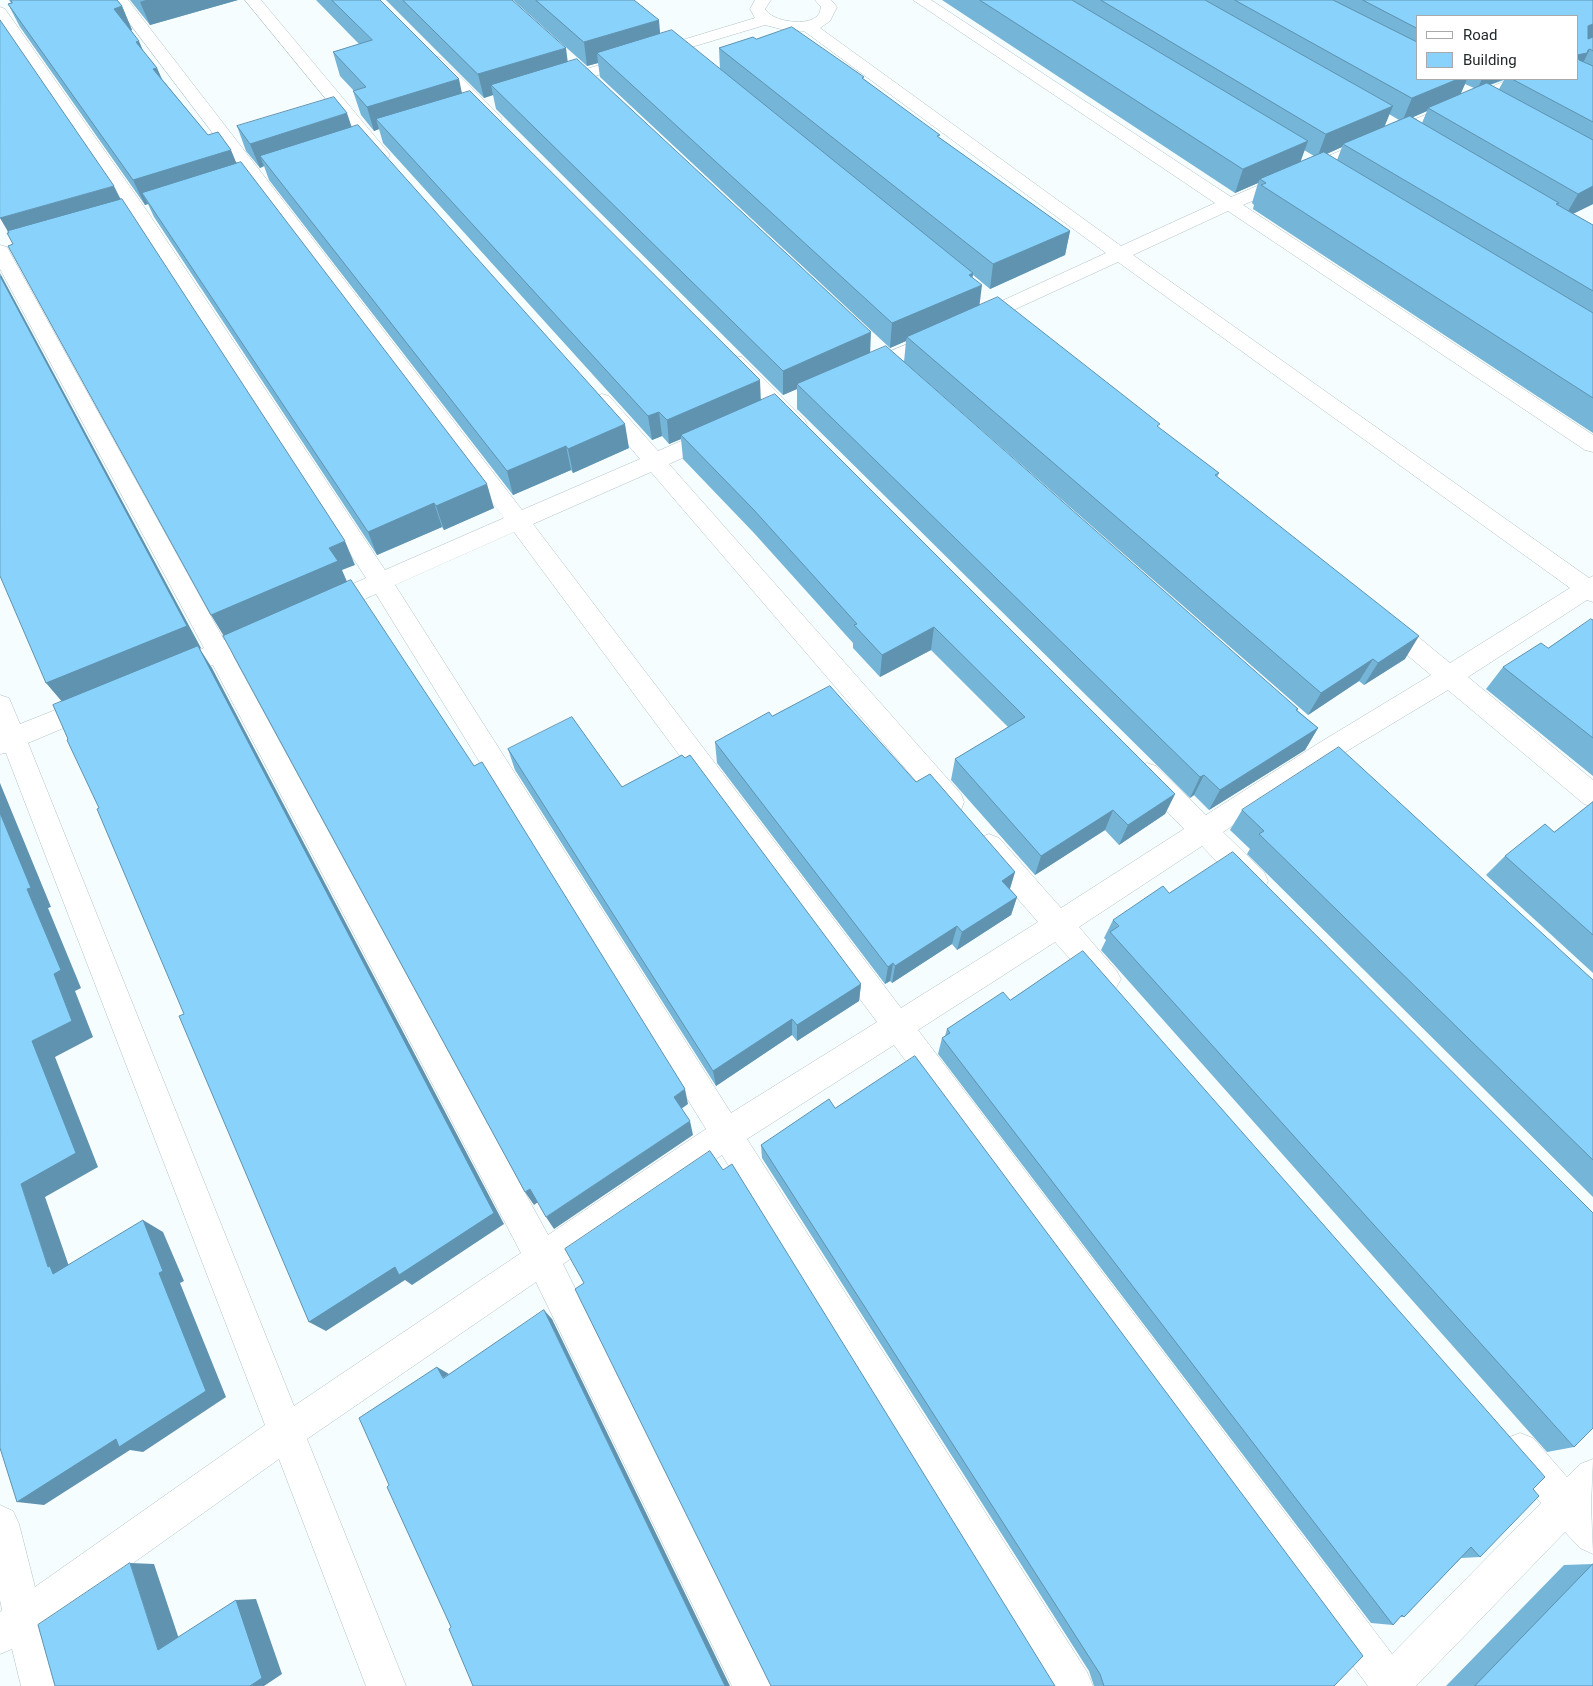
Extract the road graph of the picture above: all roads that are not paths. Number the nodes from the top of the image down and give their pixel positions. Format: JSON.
{"nodes":[{"id":1,"x":120,"y":0,"type":"edge"},
{"id":2,"x":253,"y":0,"type":"edge"},
{"id":3,"x":762,"y":0,"type":"edge"},
{"id":4,"x":921,"y":0,"type":"edge"},
{"id":5,"x":832,"y":3,"type":"edge"},
{"id":6,"x":0,"y":12,"type":"edge"},
{"id":7,"x":764,"y":20,"type":"junction"},
{"id":8,"x":806,"y":26,"type":"junction"},
{"id":9,"x":656,"y":29,"type":"edge"},
{"id":10,"x":676,"y":46,"type":"junction"},
{"id":11,"x":421,"y":47,"type":"edge"},
{"id":12,"x":564,"y":55,"type":"edge"},
{"id":13,"x":695,"y":61,"type":"edge"},
{"id":14,"x":584,"y":74,"type":"junction"},
{"id":15,"x":1520,"y":80,"type":"edge"},
{"id":16,"x":537,"y":89,"type":"edge"},
{"id":17,"x":604,"y":92,"type":"edge"},
{"id":18,"x":509,"y":134,"type":"edge"},
{"id":19,"x":395,"y":170,"type":"edge"},
{"id":20,"x":1229,"y":204,"type":"junction"},
{"id":21,"x":5,"y":252,"type":"edge"},
{"id":22,"x":1121,"y":255,"type":"junction"},
{"id":23,"x":717,"y":344,"type":"edge"},
{"id":24,"x":842,"y":379,"type":"edge"},
{"id":25,"x":590,"y":389,"type":"edge"},
{"id":26,"x":735,"y":426,"type":"edge"},
{"id":27,"x":814,"y":442,"type":"edge"},
{"id":28,"x":1593,"y":445,"type":"edge"},
{"id":29,"x":656,"y":462,"type":"junction"},
{"id":30,"x":518,"y":520,"type":"junction"},
{"id":31,"x":380,"y":582,"type":"junction"},
{"id":32,"x":1591,"y":589,"type":"edge"},
{"id":33,"x":309,"y":613,"type":"edge"},
{"id":34,"x":1372,"y":613,"type":"edge"},
{"id":35,"x":282,"y":625,"type":"edge"},
{"id":36,"x":219,"y":653,"type":"junction"},
{"id":37,"x":1450,"y":676,"type":"junction"},
{"id":38,"x":156,"y":679,"type":"edge"},
{"id":39,"x":111,"y":698,"type":"edge"},
{"id":40,"x":0,"y":705,"type":"edge"},
{"id":41,"x":6,"y":742,"type":"edge"},
{"id":42,"x":1133,"y":760,"type":"edge"},
{"id":43,"x":1593,"y":796,"type":"edge"},
{"id":44,"x":1203,"y":830,"type":"junction"},
{"id":45,"x":1266,"y":894,"type":"edge"},
{"id":46,"x":1058,"y":925,"type":"junction"},
{"id":47,"x":1124,"y":1000,"type":"edge"},
{"id":48,"x":896,"y":1027,"type":"junction"},
{"id":49,"x":726,"y":1134,"type":"junction"},
{"id":50,"x":542,"y":1258,"type":"junction"},
{"id":51,"x":1500,"y":1428,"type":"edge"},
{"id":52,"x":286,"y":1432,"type":"junction"},
{"id":53,"x":1593,"y":1477,"type":"edge"},
{"id":54,"x":1566,"y":1503,"type":"junction"},
{"id":55,"x":0,"y":1524,"type":"edge"},
{"id":56,"x":1593,"y":1534,"type":"edge"},
{"id":57,"x":12,"y":1627,"type":"edge"},
{"id":58,"x":1390,"y":1685,"type":"edge"},
{"id":59,"x":41,"y":1686,"type":"edge"},
{"id":60,"x":386,"y":1686,"type":"edge"},
{"id":61,"x":752,"y":1686,"type":"edge"},
{"id":62,"x":1073,"y":1686,"type":"edge"}],
"edges":[{"from":1,"to":30,"type":"street"},
{"from":2,"to":19,"type":"street"},
{"from":3,"to":7,"type":"street"},
{"from":4,"to":20,"type":"street"},
{"from":5,"to":8,"type":"street"},
{"from":6,"to":31,"type":"street"},
{"from":7,"to":8,"type":"street"},
{"from":7,"to":10,"type":"street"},
{"from":8,"to":22,"type":"street"},
{"from":9,"to":10,"type":"street"},
{"from":10,"to":13,"type":"street"},
{"from":10,"to":14,"type":"street"},
{"from":11,"to":18,"type":"street"},
{"from":12,"to":14,"type":"street"},
{"from":14,"to":16,"type":"street"},
{"from":14,"to":17,"type":"street"},
{"from":15,"to":20,"type":"street"},
{"from":20,"to":22,"type":"street"},
{"from":20,"to":28,"type":"street"},
{"from":21,"to":36,"type":"street"},
{"from":22,"to":24,"type":"street"},
{"from":22,"to":32,"type":"street"},
{"from":23,"to":27,"type":"street"},
{"from":25,"to":29,"type":"street"},
{"from":26,"to":29,"type":"street"},
{"from":29,"to":30,"type":"street"},
{"from":29,"to":46,"type":"street"},
{"from":30,"to":31,"type":"street"},
{"from":30,"to":48,"type":"street"},
{"from":31,"to":33,"type":"street"},
{"from":31,"to":49,"type":"street"},
{"from":32,"to":37,"type":"street"},
{"from":34,"to":37,"type":"street"},
{"from":35,"to":36,"type":"street"},
{"from":36,"to":38,"type":"street"},
{"from":36,"to":50,"type":"street"},
{"from":37,"to":43,"type":"street"},
{"from":37,"to":44,"type":"street"},
{"from":39,"to":41,"type":"street"},
{"from":40,"to":41,"type":"street"},
{"from":41,"to":52,"type":"street"},
{"from":42,"to":44,"type":"street"},
{"from":44,"to":45,"type":"street"},
{"from":44,"to":46,"type":"street"},
{"from":46,"to":47,"type":"street"},
{"from":46,"to":48,"type":"street"},
{"from":48,"to":49,"type":"street"},
{"from":48,"to":58,"type":"street"},
{"from":49,"to":50,"type":"street"},
{"from":49,"to":62,"type":"street"},
{"from":50,"to":52,"type":"street"},
{"from":50,"to":61,"type":"street"},
{"from":51,"to":54,"type":"street"},
{"from":52,"to":57,"type":"street"},
{"from":52,"to":60,"type":"street"},
{"from":53,"to":54,"type":"street"},
{"from":54,"to":56,"type":"street"},
{"from":54,"to":58,"type":"street"},
{"from":55,"to":57,"type":"street"},
{"from":57,"to":59,"type":"street"}]}
